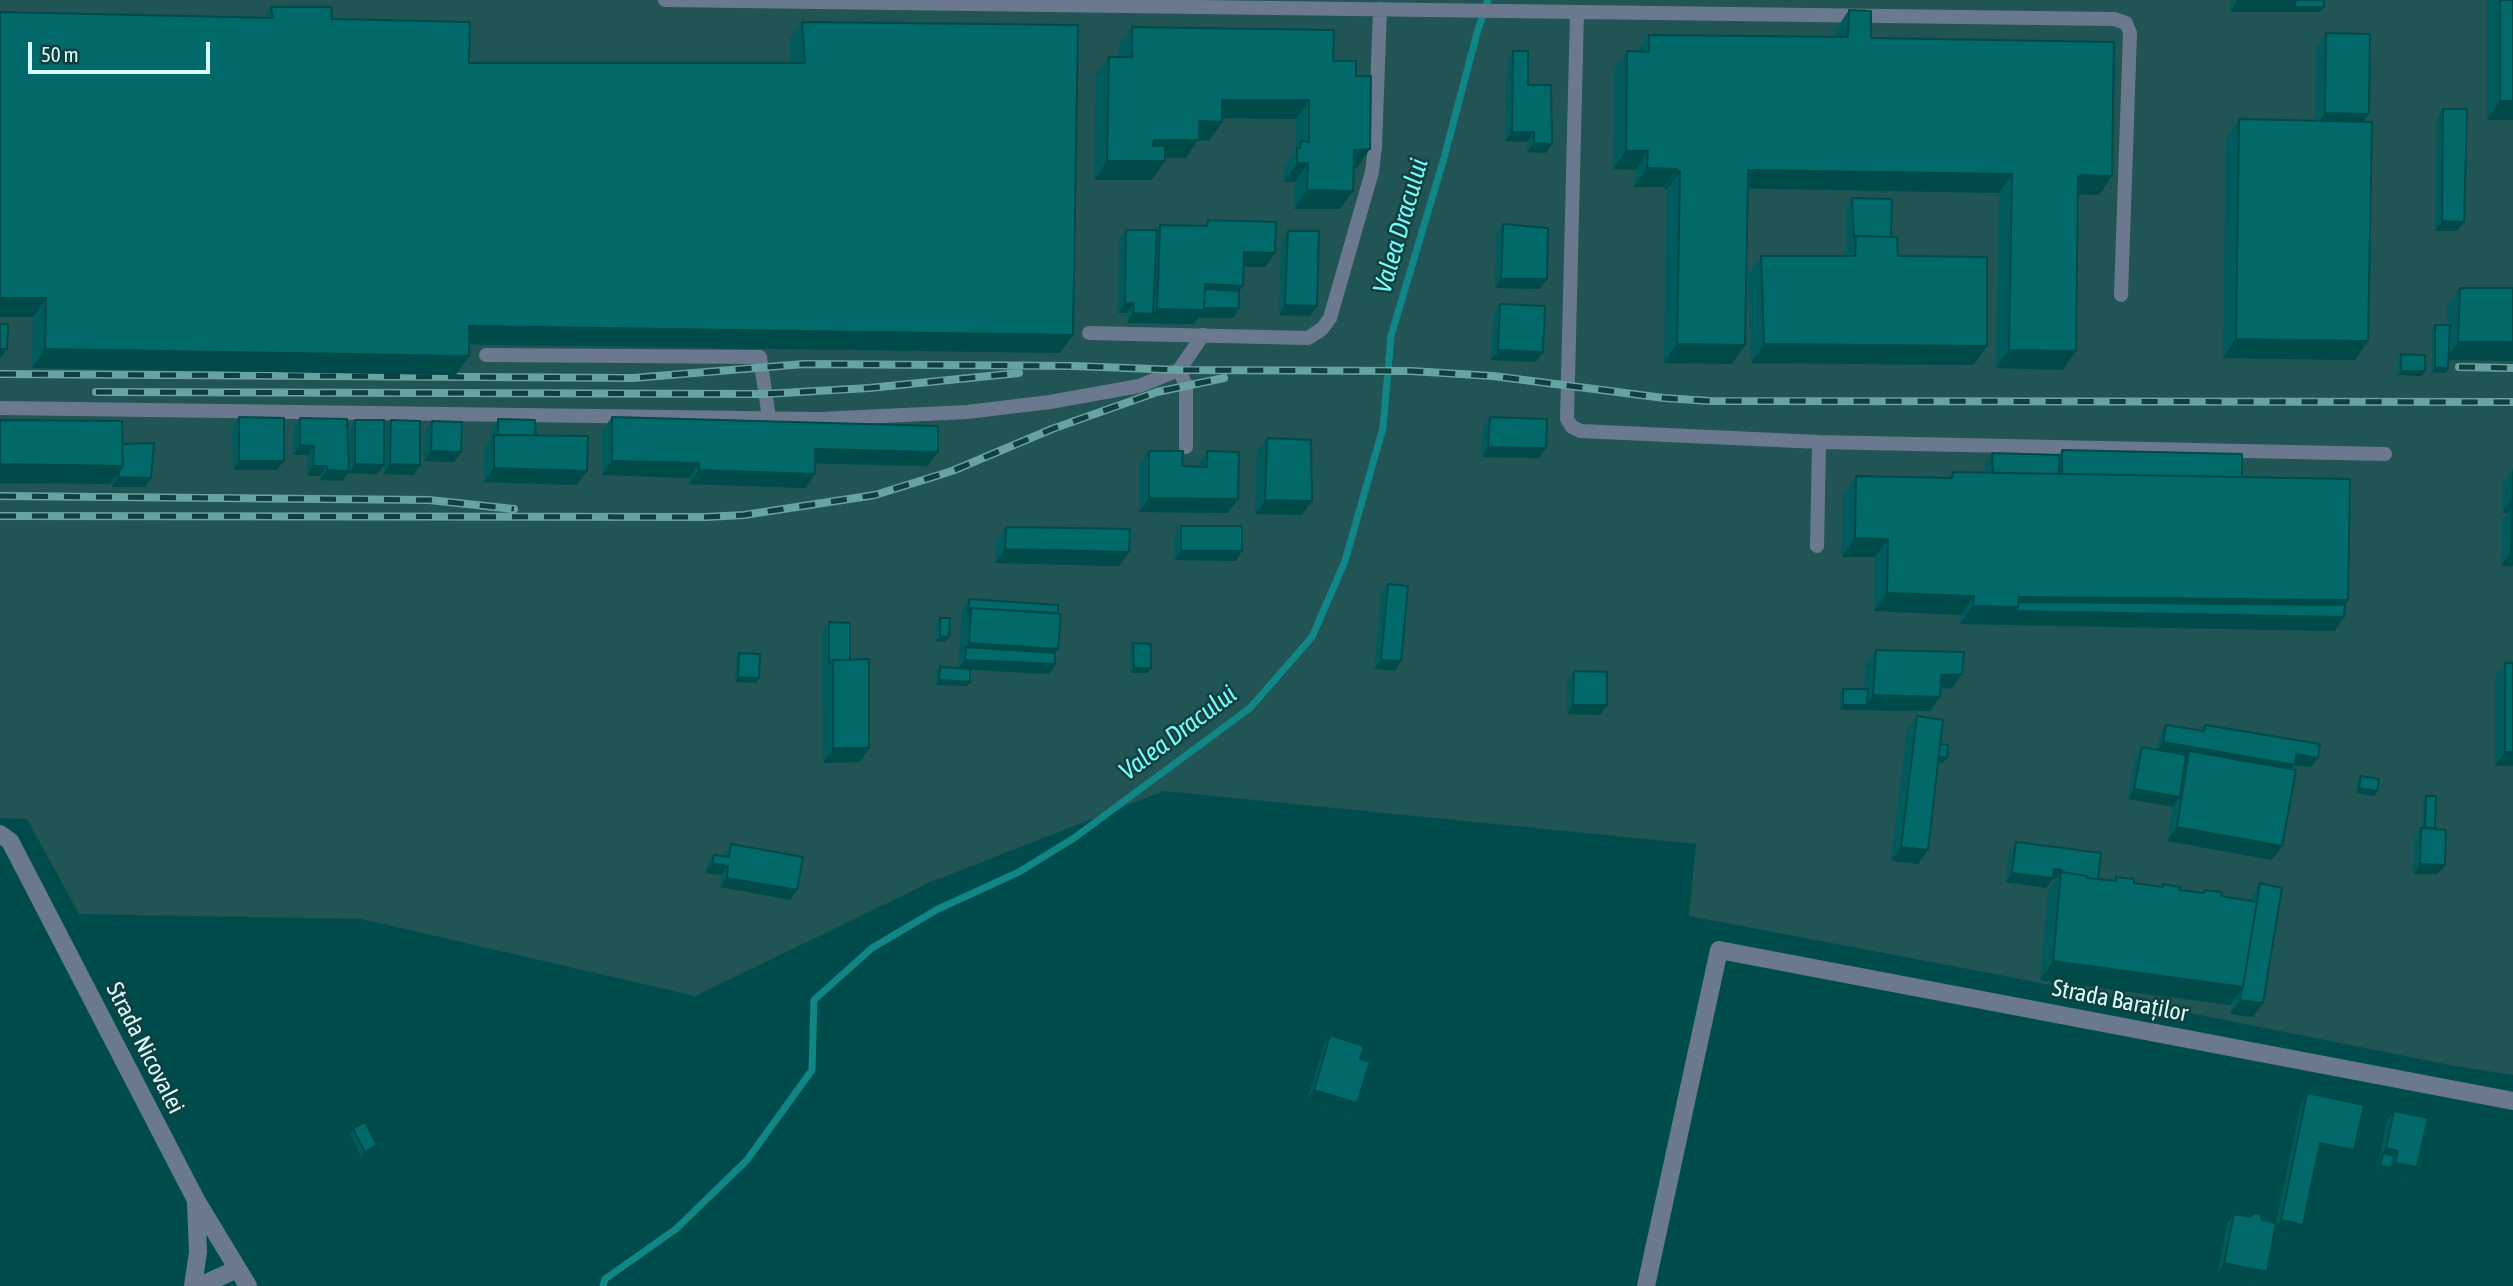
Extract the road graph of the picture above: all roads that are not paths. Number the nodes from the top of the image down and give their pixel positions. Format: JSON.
{"nodes":[{"id":1,"x":665,"y":0,"type":"edge"},
{"id":2,"x":1298,"y":4,"type":"edge"},
{"id":3,"x":1380,"y":9,"type":"junction"},
{"id":4,"x":1577,"y":12,"type":"junction"},
{"id":5,"x":2122,"y":295,"type":"dead end"},
{"id":6,"x":1089,"y":333,"type":"dead end"},
{"id":7,"x":1203,"y":335,"type":"junction"},
{"id":8,"x":486,"y":355,"type":"dead end"},
{"id":9,"x":1178,"y":370,"type":"junction"},
{"id":10,"x":0,"y":408,"type":"edge"},
{"id":11,"x":769,"y":418,"type":"junction"},
{"id":12,"x":1819,"y":442,"type":"junction"},
{"id":13,"x":1186,"y":447,"type":"dead end"},
{"id":14,"x":2385,"y":454,"type":"dead end"},
{"id":15,"x":1817,"y":546,"type":"dead end"},
{"id":16,"x":0,"y":834,"type":"edge"},
{"id":17,"x":2513,"y":1101,"type":"edge"},
{"id":18,"x":196,"y":1199,"type":"junction"},
{"id":19,"x":237,"y":1269,"type":"junction"},
{"id":20,"x":193,"y":1286,"type":"edge"},
{"id":21,"x":200,"y":1286,"type":"edge"},
{"id":22,"x":248,"y":1286,"type":"edge"},
{"id":23,"x":1646,"y":1286,"type":"edge"}],
"edges":[{"from":1,"to":2,"type":"lane"},
{"from":2,"to":3,"type":"lane"},
{"from":3,"to":4,"type":"lane"},
{"from":3,"to":7,"type":"lane"},
{"from":4,"to":5,"type":"lane"},
{"from":4,"to":12,"type":"lane"},
{"from":6,"to":7,"type":"lane"},
{"from":7,"to":9,"type":"lane"},
{"from":8,"to":11,"type":"lane"},
{"from":9,"to":11,"type":"lane"},
{"from":9,"to":13,"type":"lane"},
{"from":10,"to":11,"type":"lane"},
{"from":12,"to":14,"type":"lane"},
{"from":12,"to":15,"type":"lane"},
{"from":16,"to":18,"type":"street","name":"Strada Nicovalei"},
{"from":17,"to":23,"type":"street","name":"Strada Baraților"},
{"from":18,"to":19,"type":"street","name":"Strada Nicovalei"},
{"from":18,"to":20,"type":"street"},
{"from":19,"to":21,"type":"street"},
{"from":19,"to":22,"type":"street","name":"Strada Nicovalei"}]}
